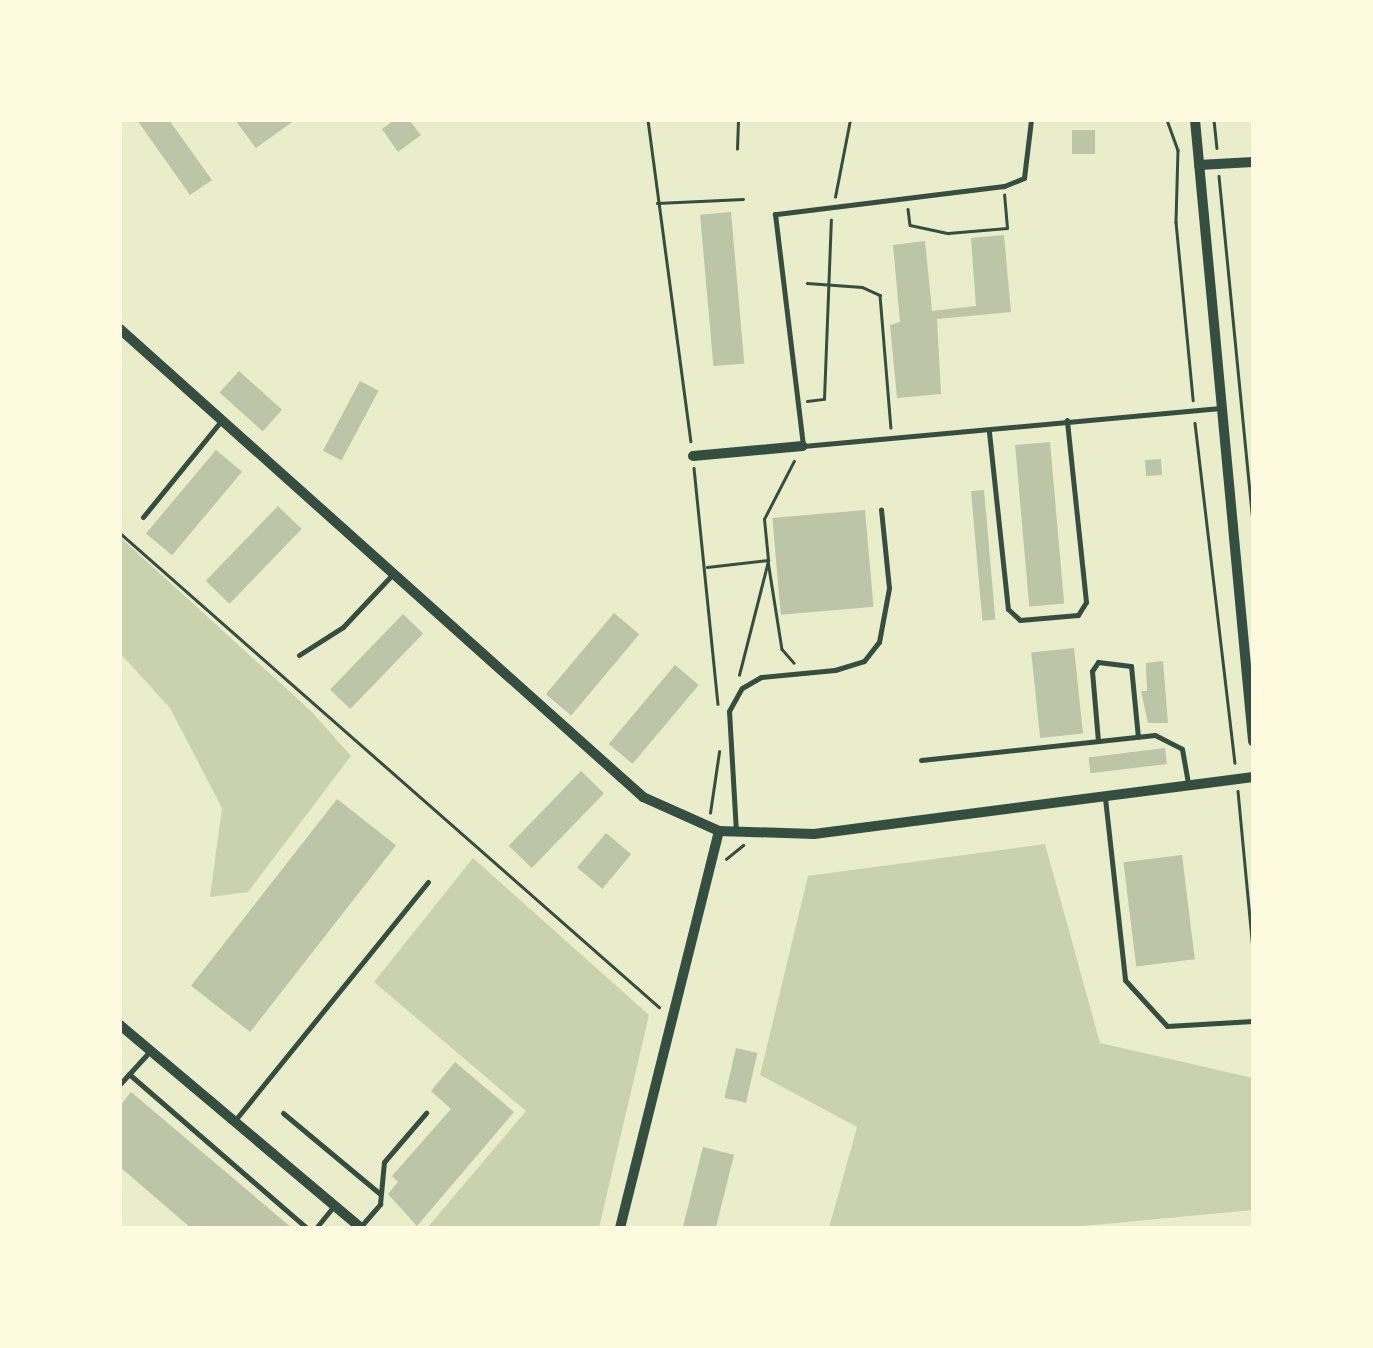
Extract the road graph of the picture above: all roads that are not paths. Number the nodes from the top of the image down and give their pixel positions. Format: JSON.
{"nodes":[{"id":1,"x":1031,"y":120,"type":"edge"},
{"id":2,"x":1195,"y":120,"type":"edge"},
{"id":3,"x":1253,"y":162,"type":"edge"},
{"id":4,"x":1200,"y":165,"type":"junction"},
{"id":5,"x":120,"y":329,"type":"edge"},
{"id":6,"x":1220,"y":408,"type":"junction"},
{"id":7,"x":1066,"y":420,"type":"junction"},
{"id":8,"x":221,"y":421,"type":"junction"},
{"id":9,"x":989,"y":432,"type":"junction"},
{"id":10,"x":803,"y":446,"type":"junction"},
{"id":11,"x":693,"y":456,"type":"road end"},
{"id":12,"x":880,"y":508,"type":"dead end"},
{"id":13,"x":143,"y":517,"type":"dead end"},
{"id":14,"x":391,"y":576,"type":"junction"},
{"id":15,"x":299,"y":655,"type":"dead end"},
{"id":16,"x":1138,"y":737,"type":"junction"},
{"id":17,"x":1098,"y":742,"type":"junction"},
{"id":18,"x":1253,"y":742,"type":"edge"},
{"id":19,"x":921,"y":760,"type":"dead end"},
{"id":20,"x":1253,"y":777,"type":"edge"},
{"id":21,"x":1188,"y":784,"type":"junction"},
{"id":22,"x":1104,"y":795,"type":"junction"},
{"id":23,"x":719,"y":831,"type":"junction"},
{"id":24,"x":736,"y":835,"type":"junction"},
{"id":25,"x":428,"y":882,"type":"dead end"},
{"id":26,"x":1253,"y":1020,"type":"edge"},
{"id":27,"x":120,"y":1025,"type":"edge"},
{"id":28,"x":150,"y":1050,"type":"junction"},
{"id":29,"x":129,"y":1074,"type":"junction"},
{"id":30,"x":120,"y":1084,"type":"edge"},
{"id":31,"x":283,"y":1113,"type":"dead end"},
{"id":32,"x":426,"y":1113,"type":"dead end"},
{"id":33,"x":234,"y":1122,"type":"junction"},
{"id":34,"x":379,"y":1193,"type":"junction"},
{"id":35,"x":335,"y":1206,"type":"junction"},
{"id":36,"x":307,"y":1228,"type":"edge"},
{"id":37,"x":316,"y":1228,"type":"edge"},
{"id":38,"x":360,"y":1228,"type":"edge"},
{"id":39,"x":620,"y":1228,"type":"edge"}],
"edges":[{"from":1,"to":10,"type":"lane"},
{"from":2,"to":4,"type":"street"},
{"from":3,"to":4,"type":"street"},
{"from":4,"to":6,"type":"street"},
{"from":5,"to":8,"type":"street"},
{"from":6,"to":7,"type":"lane"},
{"from":6,"to":18,"type":"street"},
{"from":7,"to":9,"type":"lane"},
{"from":7,"to":9,"type":"lane"},
{"from":8,"to":13,"type":"lane"},
{"from":8,"to":14,"type":"street"},
{"from":9,"to":10,"type":"lane"},
{"from":10,"to":11,"type":"street"},
{"from":12,"to":24,"type":"lane"},
{"from":14,"to":15,"type":"lane"},
{"from":14,"to":23,"type":"street"},
{"from":16,"to":17,"type":"lane"},
{"from":16,"to":17,"type":"lane"},
{"from":16,"to":21,"type":"lane"},
{"from":17,"to":19,"type":"lane"},
{"from":20,"to":21,"type":"street"},
{"from":21,"to":22,"type":"street"},
{"from":22,"to":24,"type":"street"},
{"from":22,"to":26,"type":"lane"},
{"from":23,"to":24,"type":"street"},
{"from":23,"to":39,"type":"street"},
{"from":25,"to":33,"type":"lane"},
{"from":27,"to":28,"type":"street"},
{"from":28,"to":29,"type":"lane"},
{"from":28,"to":33,"type":"street"},
{"from":29,"to":30,"type":"lane"},
{"from":29,"to":36,"type":"lane"},
{"from":31,"to":34,"type":"lane"},
{"from":32,"to":34,"type":"lane"},
{"from":33,"to":35,"type":"street"},
{"from":34,"to":38,"type":"lane"},
{"from":35,"to":37,"type":"lane"},
{"from":35,"to":38,"type":"street"}]}
